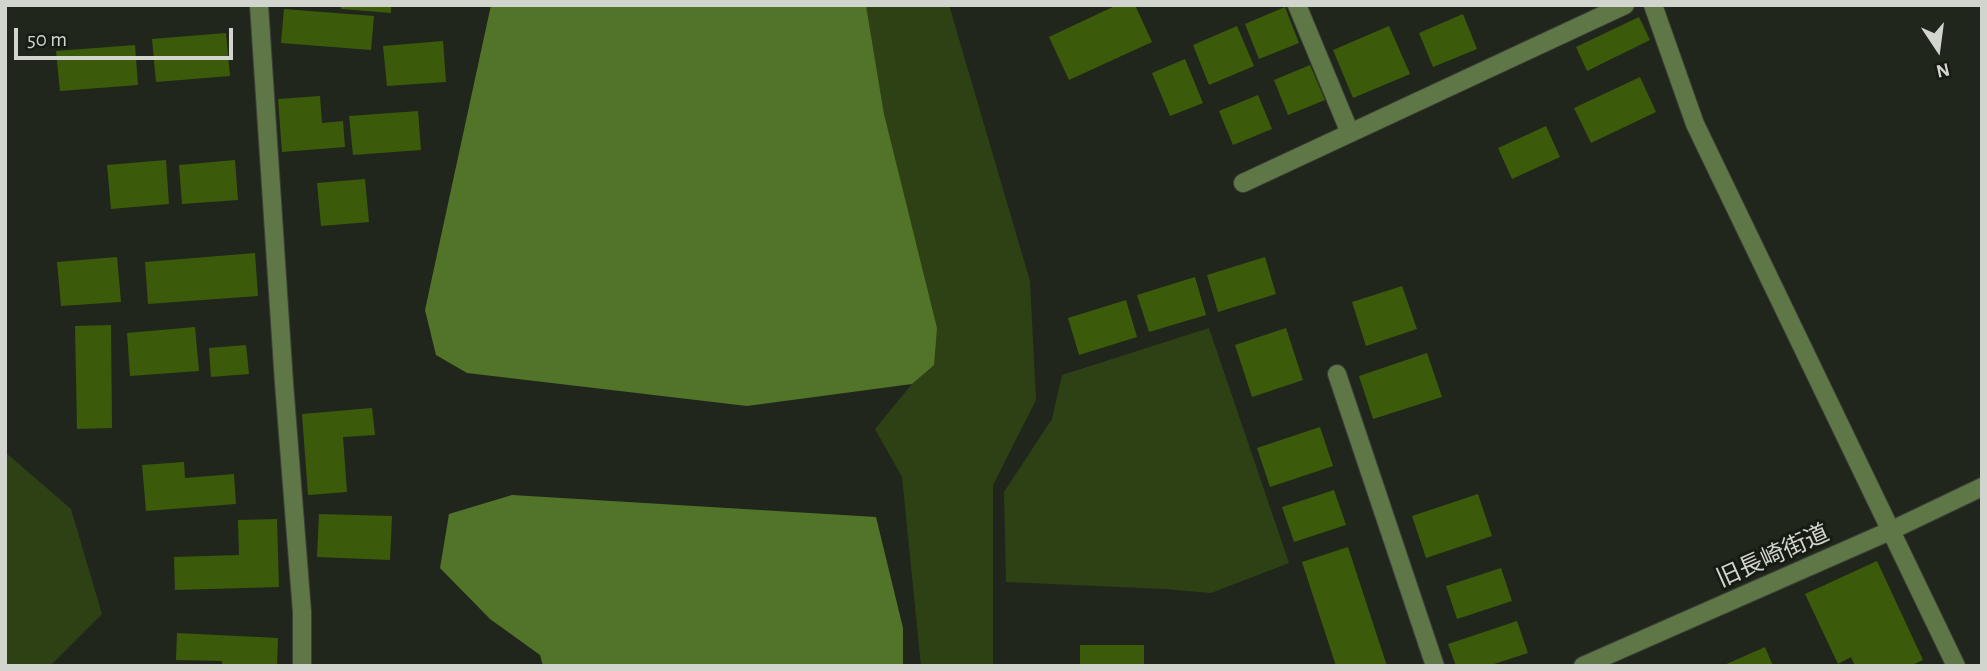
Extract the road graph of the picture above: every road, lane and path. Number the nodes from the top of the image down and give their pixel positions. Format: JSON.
{"nodes":[{"id":1,"x":259,"y":5,"type":"edge"},
{"id":2,"x":1297,"y":5,"type":"edge"},
{"id":3,"x":1625,"y":5,"type":"edge"},
{"id":4,"x":1653,"y":5,"type":"edge"},
{"id":5,"x":1350,"y":133,"type":"junction"},
{"id":6,"x":1243,"y":183,"type":"dead end"},
{"id":7,"x":1337,"y":374,"type":"dead end"},
{"id":8,"x":1982,"y":487,"type":"edge"},
{"id":9,"x":1892,"y":530,"type":"junction"},
{"id":10,"x":302,"y":666,"type":"edge"},
{"id":11,"x":1435,"y":666,"type":"edge"},
{"id":12,"x":1583,"y":666,"type":"edge"},
{"id":13,"x":1956,"y":666,"type":"edge"}],
"edges":[{"from":1,"to":10,"type":"street"},
{"from":2,"to":5,"type":"street"},
{"from":3,"to":5,"type":"street"},
{"from":4,"to":9,"type":"street"},
{"from":5,"to":6,"type":"street"},
{"from":7,"to":11,"type":"street"},
{"from":8,"to":9,"type":"street","name":"旧長崎街道"},
{"from":9,"to":12,"type":"street","name":"旧長崎街道"},
{"from":9,"to":13,"type":"street"}]}
